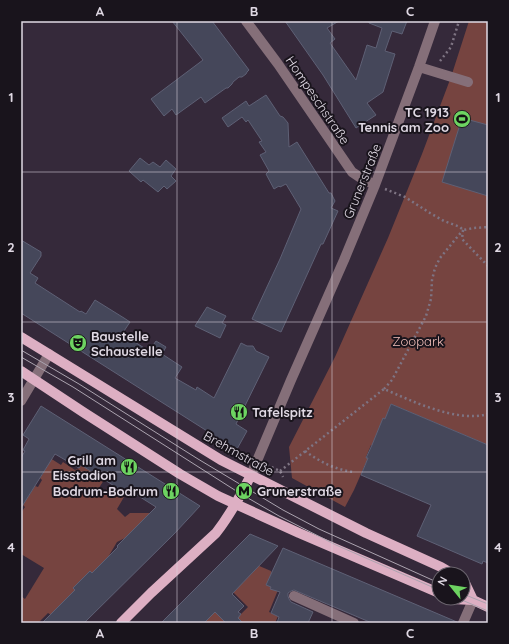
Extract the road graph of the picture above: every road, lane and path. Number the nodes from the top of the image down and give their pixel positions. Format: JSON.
{"nodes":[{"id":1,"x":246,"y":21,"type":"edge"},
{"id":2,"x":435,"y":21,"type":"edge"},
{"id":3,"x":459,"y":21,"type":"edge"},
{"id":4,"x":420,"y":67,"type":"junction"},
{"id":5,"x":433,"y":71,"type":"junction"},
{"id":6,"x":468,"y":82,"type":"dead end"},
{"id":7,"x":376,"y":185,"type":"junction"},
{"id":8,"x":488,"y":227,"type":"edge"},
{"id":9,"x":463,"y":230,"type":"junction"},
{"id":10,"x":488,"y":266,"type":"edge"},
{"id":11,"x":21,"y":337,"type":"edge"},
{"id":12,"x":49,"y":354,"type":"junction"},
{"id":13,"x":21,"y":371,"type":"edge"},
{"id":14,"x":34,"y":379,"type":"junction"},
{"id":15,"x":384,"y":389,"type":"junction"},
{"id":16,"x":21,"y":401,"type":"edge"},
{"id":17,"x":488,"y":414,"type":"edge"},
{"id":18,"x":305,"y":451,"type":"junction"},
{"id":19,"x":280,"y":471,"type":"dead end"},
{"id":20,"x":354,"y":472,"type":"dead end"},
{"id":21,"x":251,"y":475,"type":"junction"},
{"id":22,"x":235,"y":504,"type":"junction"},
{"id":23,"x":439,"y":566,"type":"edge"},
{"id":24,"x":431,"y":590,"type":"edge"},
{"id":25,"x":294,"y":596,"type":"dead end"},
{"id":26,"x":471,"y":596,"type":"edge"},
{"id":27,"x":473,"y":600,"type":"junction"},
{"id":28,"x":488,"y":607,"type":"edge"},
{"id":29,"x":121,"y":623,"type":"edge"},
{"id":30,"x":354,"y":623,"type":"edge"},
{"id":31,"x":462,"y":623,"type":"edge"}],
"edges":[{"from":1,"to":7,"type":"street","name":"Hompeschstraße"},
{"from":2,"to":4,"type":"street","name":"Grunerstraße"},
{"from":3,"to":5,"type":"path"},
{"from":4,"to":5,"type":"street"},
{"from":4,"to":7,"type":"street","name":"Grunerstraße"},
{"from":5,"to":6,"type":"street"},
{"from":7,"to":9,"type":"path"},
{"from":7,"to":21,"type":"street","name":"Grunerstraße"},
{"from":8,"to":9,"type":"path"},
{"from":9,"to":10,"type":"path"},
{"from":9,"to":15,"type":"path"},
{"from":11,"to":12,"type":"main road","name":"Brehmstraße"},
{"from":12,"to":14,"type":"street"},
{"from":12,"to":21,"type":"main road","name":"Brehmstraße"},
{"from":13,"to":14,"type":"main road"},
{"from":14,"to":16,"type":"street"},
{"from":14,"to":22,"type":"main road"},
{"from":15,"to":17,"type":"path"},
{"from":15,"to":18,"type":"path"},
{"from":18,"to":19,"type":"path"},
{"from":18,"to":20,"type":"path"},
{"from":21,"to":22,"type":"main road","name":"Grunerstraße"},
{"from":21,"to":23,"type":"main road","name":"Brehmstraße"},
{"from":22,"to":24,"type":"main road"},
{"from":22,"to":29,"type":"main road","name":"Grunerstraße"},
{"from":25,"to":30,"type":"street"},
{"from":26,"to":27,"type":"main road"},
{"from":27,"to":28,"type":"main road"},
{"from":27,"to":31,"type":"street"}]}
